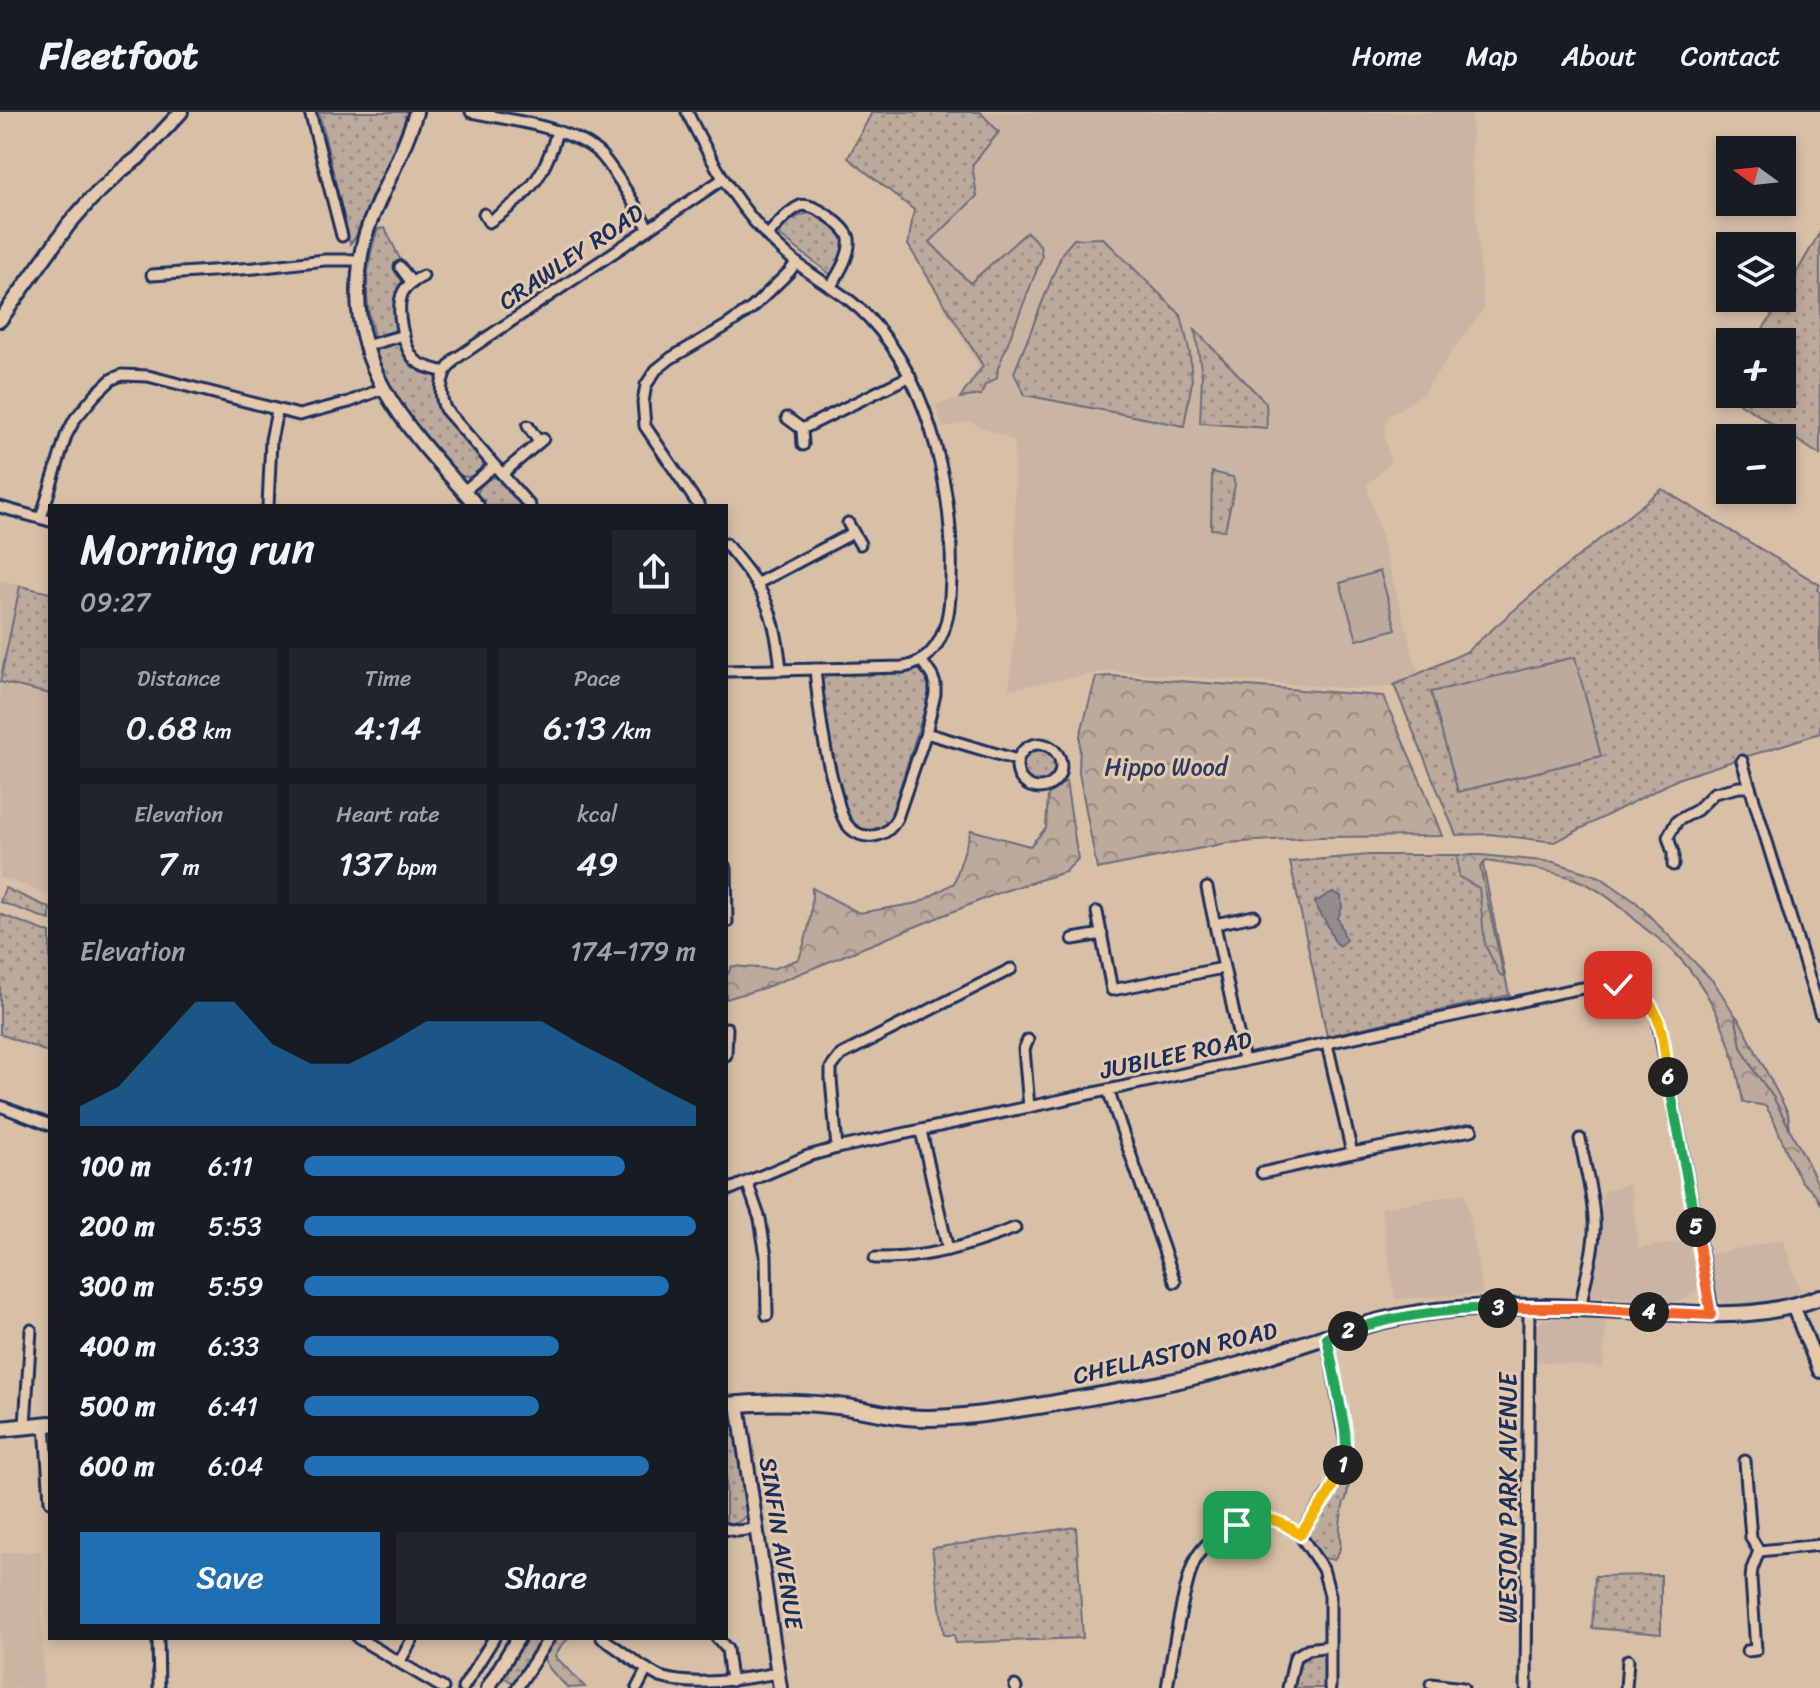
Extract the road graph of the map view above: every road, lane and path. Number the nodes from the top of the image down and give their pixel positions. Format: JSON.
{"nodes":[{"id":1,"x":181,"y":112,"type":"edge"},
{"id":2,"x":310,"y":112,"type":"edge"},
{"id":3,"x":416,"y":112,"type":"edge"},
{"id":4,"x":471,"y":112,"type":"edge"},
{"id":5,"x":687,"y":112,"type":"edge"},
{"id":6,"x":557,"y":131,"type":"junction"},
{"id":7,"x":723,"y":179,"type":"junction"},
{"id":8,"x":484,"y":214,"type":"dead end"},
{"id":9,"x":649,"y":229,"type":"junction"},
{"id":10,"x":342,"y":236,"type":"dead end"},
{"id":11,"x":767,"y":236,"type":"junction"},
{"id":12,"x":360,"y":260,"type":"junction"},
{"id":13,"x":796,"y":263,"type":"junction"},
{"id":14,"x":400,"y":267,"type":"dead end"},
{"id":15,"x":152,"y":275,"type":"dead end"},
{"id":16,"x":423,"y":276,"type":"dead end"},
{"id":17,"x":412,"y":283,"type":"junction"},
{"id":18,"x":831,"y":286,"type":"junction"},
{"id":19,"x":0,"y":320,"type":"edge"},
{"id":20,"x":404,"y":335,"type":"junction"},
{"id":21,"x":365,"y":346,"type":"junction"},
{"id":22,"x":445,"y":372,"type":"junction"},
{"id":23,"x":910,"y":376,"type":"junction"},
{"id":24,"x":382,"y":389,"type":"junction"},
{"id":25,"x":277,"y":411,"type":"junction"},
{"id":26,"x":787,"y":418,"type":"dead end"},
{"id":27,"x":528,"y":426,"type":"dead end"},
{"id":28,"x":802,"y":429,"type":"junction"},
{"id":29,"x":803,"y":445,"type":"dead end"},
{"id":30,"x":498,"y":470,"type":"junction"},
{"id":31,"x":464,"y":491,"type":"junction"},
{"id":32,"x":49,"y":504,"type":"edge"},
{"id":33,"x":268,"y":504,"type":"edge"},
{"id":34,"x":475,"y":504,"type":"edge"},
{"id":35,"x":528,"y":504,"type":"edge"},
{"id":36,"x":698,"y":504,"type":"edge"},
{"id":37,"x":0,"y":507,"type":"edge"},
{"id":38,"x":46,"y":520,"type":"edge"},
{"id":39,"x":848,"y":523,"type":"dead end"},
{"id":40,"x":853,"y":533,"type":"junction"},
{"id":41,"x":860,"y":544,"type":"dead end"},
{"id":42,"x":728,"y":547,"type":"edge"},
{"id":43,"x":756,"y":584,"type":"junction"},
{"id":44,"x":921,"y":660,"type":"junction"},
{"id":45,"x":815,"y":669,"type":"junction"},
{"id":46,"x":781,"y":670,"type":"junction"},
{"id":47,"x":728,"y":671,"type":"edge"},
{"id":48,"x":926,"y":733,"type":"junction"},
{"id":49,"x":1017,"y":760,"type":"junction"},
{"id":50,"x":1742,"y":761,"type":"dead end"},
{"id":51,"x":1749,"y":787,"type":"junction"},
{"id":52,"x":1673,"y":865,"type":"dead end"},
{"id":53,"x":1207,"y":888,"type":"dead end"},
{"id":54,"x":1097,"y":912,"type":"dead end"},
{"id":55,"x":1254,"y":916,"type":"dead end"},
{"id":56,"x":1215,"y":924,"type":"junction"},
{"id":57,"x":1102,"y":934,"type":"junction"},
{"id":58,"x":1073,"y":939,"type":"dead end"},
{"id":59,"x":1223,"y":968,"type":"junction"},
{"id":60,"x":1011,"y":969,"type":"dead end"},
{"id":61,"x":1820,"y":1013,"type":"edge"},
{"id":62,"x":1028,"y":1040,"type":"dead end"},
{"id":63,"x":1327,"y":1044,"type":"junction"},
{"id":64,"x":1244,"y":1061,"type":"junction"},
{"id":65,"x":1108,"y":1090,"type":"junction"},
{"id":66,"x":1029,"y":1107,"type":"junction"},
{"id":67,"x":0,"y":1108,"type":"edge"},
{"id":68,"x":48,"y":1124,"type":"edge"},
{"id":69,"x":1472,"y":1130,"type":"dead end"},
{"id":70,"x":921,"y":1131,"type":"junction"},
{"id":71,"x":1580,"y":1139,"type":"dead end"},
{"id":72,"x":837,"y":1148,"type":"junction"},
{"id":73,"x":1352,"y":1153,"type":"junction"},
{"id":74,"x":1262,"y":1173,"type":"dead end"},
{"id":75,"x":747,"y":1182,"type":"junction"},
{"id":76,"x":728,"y":1190,"type":"edge"},
{"id":77,"x":1015,"y":1228,"type":"dead end"},
{"id":78,"x":948,"y":1250,"type":"junction"},
{"id":79,"x":875,"y":1258,"type":"dead end"},
{"id":80,"x":1175,"y":1282,"type":"dead end"},
{"id":81,"x":1820,"y":1297,"type":"edge"},
{"id":82,"x":1793,"y":1306,"type":"junction"},
{"id":83,"x":1529,"y":1307,"type":"junction"},
{"id":84,"x":1581,"y":1308,"type":"junction"},
{"id":85,"x":767,"y":1315,"type":"dead end"},
{"id":86,"x":1711,"y":1315,"type":"junction"},
{"id":87,"x":31,"y":1330,"type":"dead end"},
{"id":88,"x":1327,"y":1337,"type":"junction"},
{"id":89,"x":1820,"y":1371,"type":"edge"},
{"id":90,"x":732,"y":1404,"type":"edge"},
{"id":91,"x":48,"y":1424,"type":"edge"},
{"id":92,"x":25,"y":1425,"type":"junction"},
{"id":93,"x":0,"y":1429,"type":"edge"},
{"id":94,"x":1745,"y":1461,"type":"dead end"},
{"id":95,"x":728,"y":1529,"type":"edge"},
{"id":96,"x":756,"y":1529,"type":"junction"},
{"id":97,"x":1300,"y":1535,"type":"junction"},
{"id":98,"x":1820,"y":1545,"type":"edge"},
{"id":99,"x":1759,"y":1551,"type":"junction"},
{"id":100,"x":158,"y":1640,"type":"edge"},
{"id":101,"x":362,"y":1640,"type":"edge"},
{"id":102,"x":412,"y":1640,"type":"edge"},
{"id":103,"x":493,"y":1640,"type":"edge"},
{"id":104,"x":517,"y":1640,"type":"edge"},
{"id":105,"x":548,"y":1640,"type":"edge"},
{"id":106,"x":605,"y":1640,"type":"edge"},
{"id":107,"x":719,"y":1640,"type":"edge"},
{"id":108,"x":1330,"y":1646,"type":"junction"},
{"id":109,"x":1747,"y":1651,"type":"dead end"},
{"id":110,"x":1628,"y":1660,"type":"dead end"},
{"id":111,"x":400,"y":1661,"type":"junction"},
{"id":112,"x":647,"y":1669,"type":"junction"},
{"id":113,"x":778,"y":1673,"type":"junction"},
{"id":114,"x":735,"y":1683,"type":"edge"},
{"id":115,"x":1431,"y":1684,"type":"dead end"},
{"id":116,"x":159,"y":1688,"type":"edge"},
{"id":117,"x":443,"y":1688,"type":"edge"},
{"id":118,"x":463,"y":1688,"type":"edge"},
{"id":119,"x":488,"y":1688,"type":"edge"},
{"id":120,"x":517,"y":1688,"type":"edge"},
{"id":121,"x":637,"y":1688,"type":"edge"},
{"id":122,"x":780,"y":1688,"type":"edge"},
{"id":123,"x":1167,"y":1688,"type":"edge"},
{"id":124,"x":1288,"y":1688,"type":"edge"},
{"id":125,"x":1330,"y":1688,"type":"edge"},
{"id":126,"x":1463,"y":1688,"type":"edge"},
{"id":127,"x":1526,"y":1688,"type":"edge"},
{"id":128,"x":1626,"y":1688,"type":"edge"}],
"edges":[{"from":1,"to":19,"type":"street"},
{"from":2,"to":10,"type":"street"},
{"from":3,"to":12,"type":"street"},
{"from":4,"to":6,"type":"street"},
{"from":5,"to":7,"type":"street"},
{"from":6,"to":8,"type":"street"},
{"from":6,"to":9,"type":"street"},
{"from":7,"to":9,"type":"street","name":"CRAWLEY ROAD"},
{"from":7,"to":11,"type":"street"},
{"from":9,"to":22,"type":"street","name":"CRAWLEY ROAD"},
{"from":11,"to":13,"type":"street"},
{"from":11,"to":18,"type":"street"},
{"from":12,"to":15,"type":"street"},
{"from":12,"to":21,"type":"street"},
{"from":13,"to":18,"type":"street"},
{"from":13,"to":36,"type":"street"},
{"from":14,"to":17,"type":"street"},
{"from":16,"to":17,"type":"street"},
{"from":17,"to":20,"type":"street"},
{"from":18,"to":23,"type":"street"},
{"from":20,"to":21,"type":"street"},
{"from":20,"to":22,"type":"street"},
{"from":21,"to":24,"type":"street"},
{"from":22,"to":30,"type":"street"},
{"from":23,"to":28,"type":"street"},
{"from":23,"to":44,"type":"street"},
{"from":24,"to":25,"type":"street"},
{"from":24,"to":31,"type":"street"},
{"from":25,"to":32,"type":"street"},
{"from":25,"to":33,"type":"street"},
{"from":26,"to":28,"type":"street"},
{"from":27,"to":30,"type":"street"},
{"from":28,"to":29,"type":"street"},
{"from":30,"to":31,"type":"street"},
{"from":30,"to":35,"type":"street"},
{"from":31,"to":34,"type":"street"},
{"from":37,"to":38,"type":"street"},
{"from":39,"to":40,"type":"street"},
{"from":40,"to":41,"type":"street"},
{"from":40,"to":43,"type":"street"},
{"from":42,"to":43,"type":"street"},
{"from":43,"to":46,"type":"street"},
{"from":44,"to":45,"type":"street"},
{"from":44,"to":48,"type":"street"},
{"from":45,"to":46,"type":"street"},
{"from":45,"to":48,"type":"street"},
{"from":46,"to":47,"type":"street"},
{"from":48,"to":49,"type":"street"},
{"from":49,"to":49,"type":"street"},
{"from":50,"to":51,"type":"street"},
{"from":51,"to":52,"type":"street"},
{"from":51,"to":61,"type":"street"},
{"from":53,"to":56,"type":"street"},
{"from":54,"to":57,"type":"street"},
{"from":55,"to":56,"type":"street"},
{"from":56,"to":59,"type":"street"},
{"from":57,"to":58,"type":"street"},
{"from":57,"to":59,"type":"street"},
{"from":59,"to":64,"type":"street"},
{"from":60,"to":72,"type":"street"},
{"from":62,"to":66,"type":"street"},
{"from":63,"to":64,"type":"street","name":"JUBILEE ROAD"},
{"from":63,"to":73,"type":"street"},
{"from":63,"to":86,"type":"street","name":"JUBILEE ROAD"},
{"from":64,"to":65,"type":"street","name":"JUBILEE ROAD"},
{"from":65,"to":66,"type":"street","name":"JUBILEE ROAD"},
{"from":65,"to":80,"type":"street"},
{"from":66,"to":70,"type":"street","name":"JUBILEE ROAD"},
{"from":67,"to":68,"type":"street"},
{"from":69,"to":73,"type":"street"},
{"from":70,"to":72,"type":"street","name":"JUBILEE ROAD"},
{"from":70,"to":78,"type":"street"},
{"from":71,"to":84,"type":"street"},
{"from":72,"to":75,"type":"street","name":"JUBILEE ROAD"},
{"from":73,"to":74,"type":"street"},
{"from":75,"to":76,"type":"street","name":"JUBILEE ROAD"},
{"from":75,"to":85,"type":"street"},
{"from":77,"to":78,"type":"street"},
{"from":78,"to":79,"type":"street"},
{"from":81,"to":82,"type":"main road","name":"CHELLASTON ROAD"},
{"from":82,"to":86,"type":"main road","name":"CHELLASTON ROAD"},
{"from":82,"to":89,"type":"street"},
{"from":83,"to":84,"type":"main road","name":"CHELLASTON ROAD"},
{"from":83,"to":88,"type":"main road","name":"CHELLASTON ROAD"},
{"from":83,"to":127,"type":"street","name":"WESTON PARK AVENUE"},
{"from":84,"to":86,"type":"main road","name":"CHELLASTON ROAD"},
{"from":87,"to":92,"type":"street"},
{"from":88,"to":90,"type":"main road","name":"CHELLASTON ROAD"},
{"from":88,"to":97,"type":"street"},
{"from":90,"to":96,"type":"street","name":"SINFIN AVENUE"},
{"from":91,"to":92,"type":"main road"},
{"from":92,"to":93,"type":"main road"},
{"from":94,"to":99,"type":"street"},
{"from":95,"to":96,"type":"street"},
{"from":96,"to":113,"type":"street","name":"SINFIN AVENUE"},
{"from":97,"to":108,"type":"street"},
{"from":97,"to":123,"type":"street"},
{"from":98,"to":99,"type":"street"},
{"from":99,"to":109,"type":"street"},
{"from":100,"to":116,"type":"street"},
{"from":101,"to":111,"type":"street"},
{"from":102,"to":111,"type":"street"},
{"from":103,"to":118,"type":"street"},
{"from":104,"to":119,"type":"street"},
{"from":105,"to":120,"type":"street"},
{"from":106,"to":112,"type":"street"},
{"from":107,"to":114,"type":"street"},
{"from":108,"to":124,"type":"street"},
{"from":108,"to":125,"type":"street"},
{"from":110,"to":128,"type":"street"},
{"from":111,"to":117,"type":"street"},
{"from":112,"to":114,"type":"street"},
{"from":112,"to":121,"type":"street"},
{"from":113,"to":114,"type":"street"},
{"from":113,"to":122,"type":"street","name":"SINFIN AVENUE"},
{"from":115,"to":126,"type":"street"}]}
